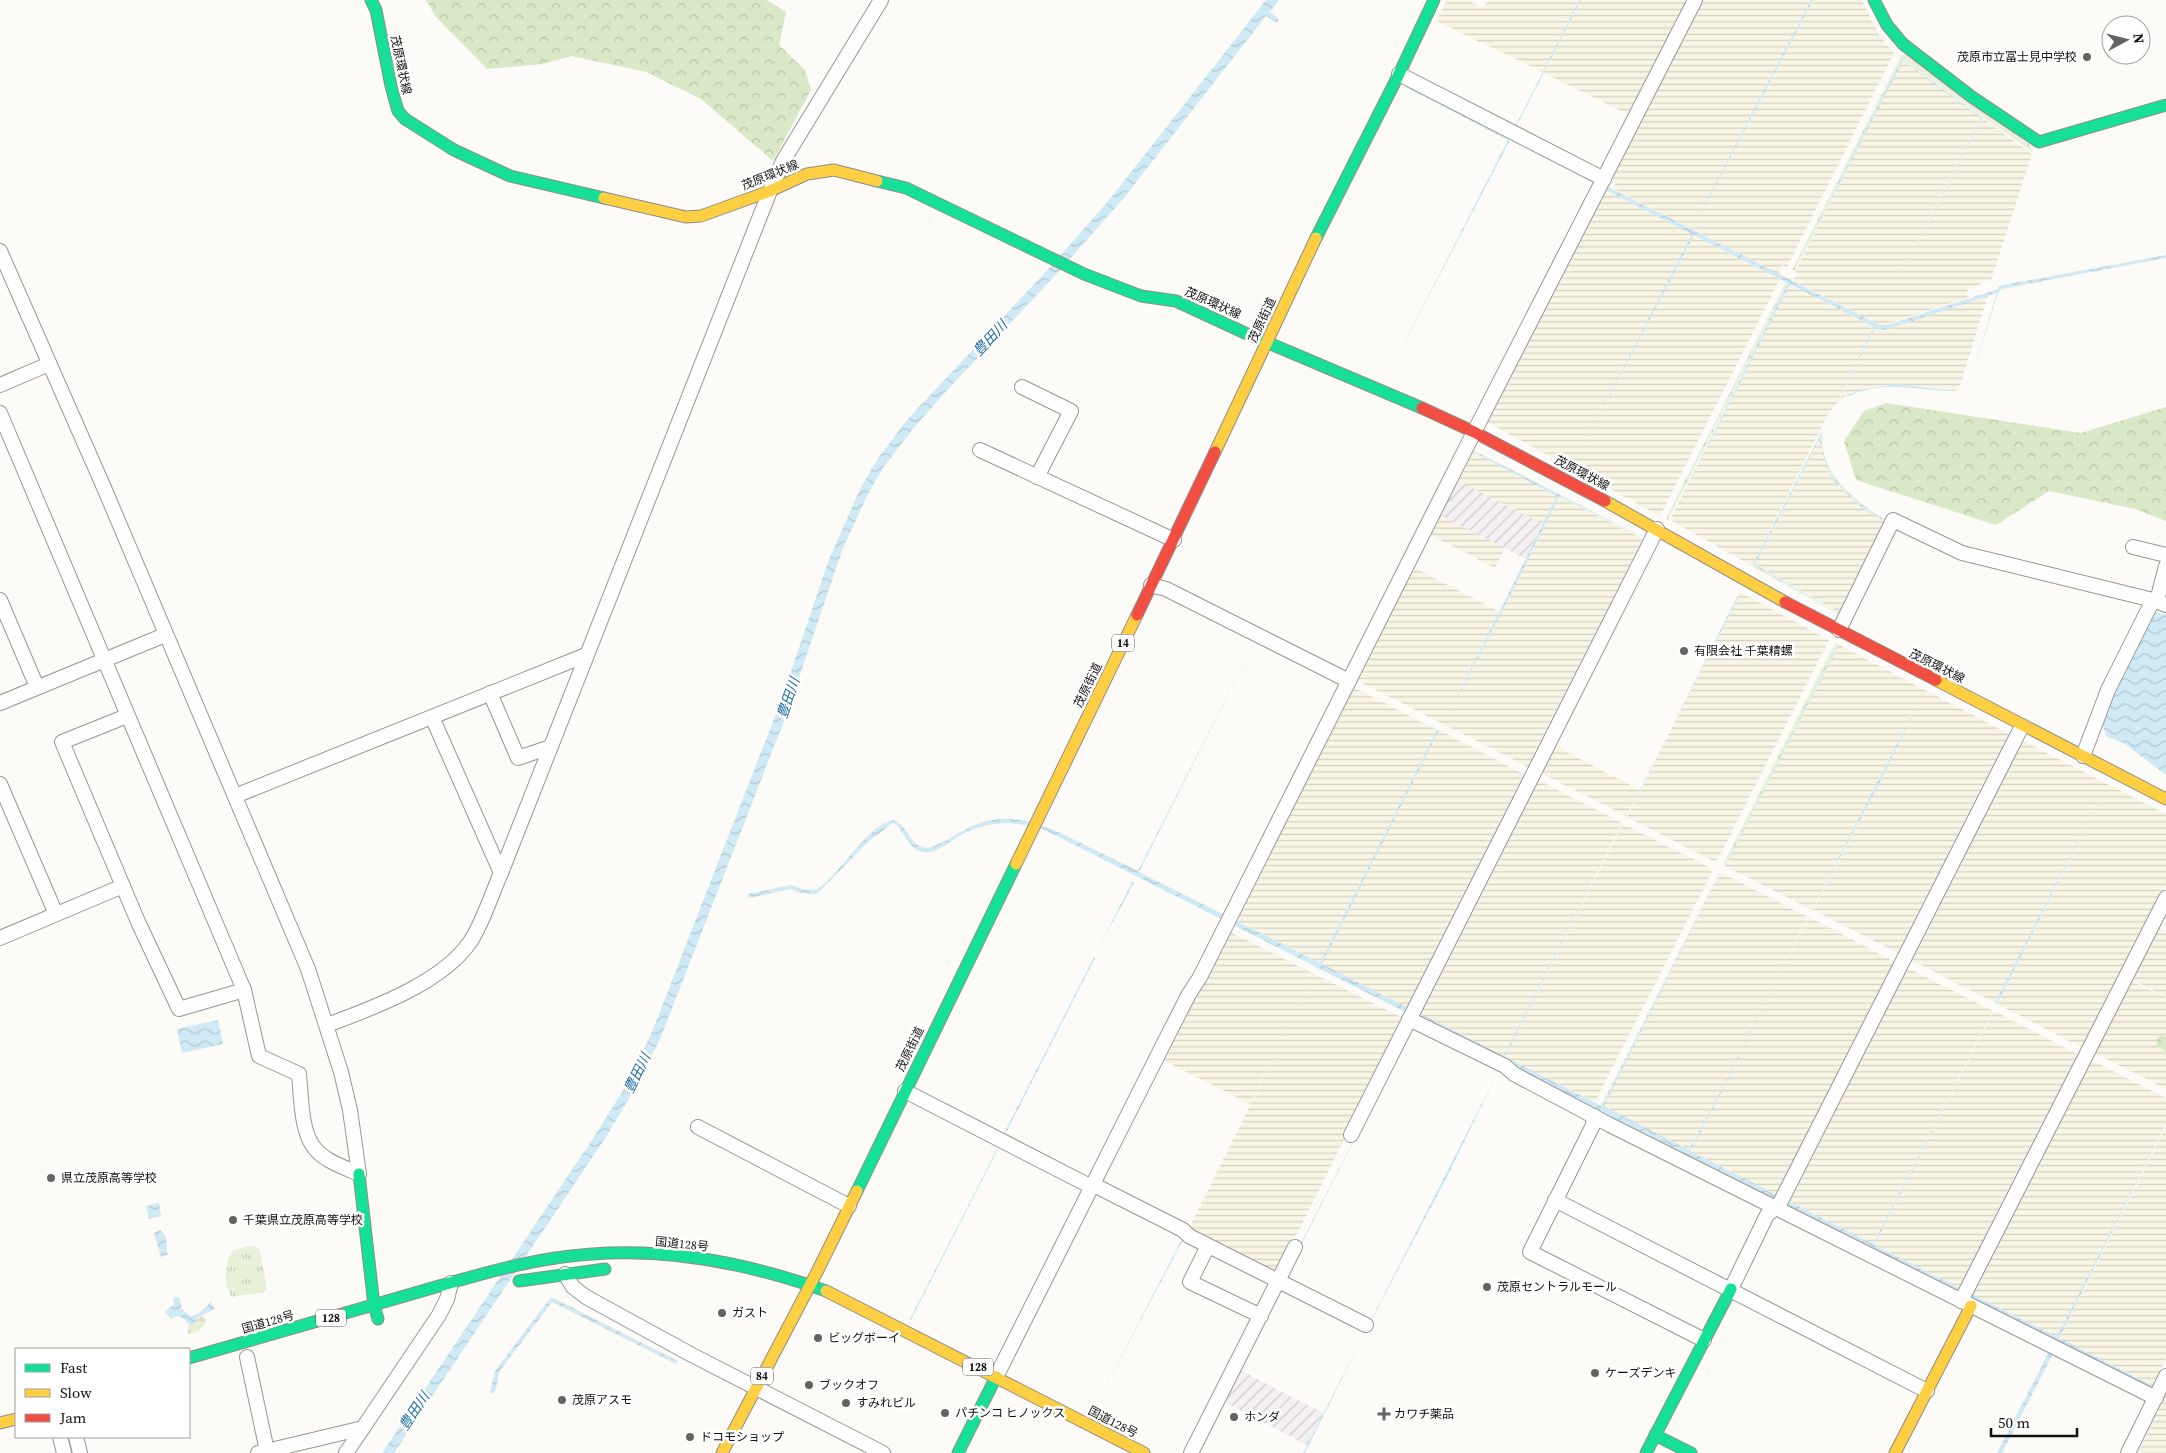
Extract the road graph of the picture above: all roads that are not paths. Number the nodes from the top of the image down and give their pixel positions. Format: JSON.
{"nodes":[{"id":1,"x":372,"y":0,"type":"edge"},
{"id":2,"x":881,"y":0,"type":"edge"},
{"id":3,"x":1418,"y":0,"type":"edge"},
{"id":4,"x":1695,"y":0,"type":"edge"},
{"id":5,"x":1874,"y":0,"type":"edge"},
{"id":6,"x":1432,"y":5,"type":"edge"},
{"id":7,"x":1399,"y":74,"type":"junction"},
{"id":8,"x":2166,"y":104,"type":"edge"},
{"id":9,"x":1604,"y":179,"type":"junction"},
{"id":10,"x":770,"y":191,"type":"junction"},
{"id":11,"x":0,"y":251,"type":"edge"},
{"id":12,"x":1267,"y":342,"type":"junction"},
{"id":13,"x":49,"y":364,"type":"junction"},
{"id":14,"x":0,"y":385,"type":"edge"},
{"id":15,"x":1022,"y":387,"type":"dead end"},
{"id":16,"x":0,"y":413,"type":"edge"},
{"id":17,"x":1474,"y":432,"type":"junction"},
{"id":18,"x":980,"y":450,"type":"dead end"},
{"id":19,"x":1037,"y":477,"type":"junction"},
{"id":20,"x":1657,"y":529,"type":"junction"},
{"id":21,"x":1174,"y":540,"type":"junction"},
{"id":22,"x":2133,"y":547,"type":"dead end"},
{"id":23,"x":2166,"y":555,"type":"edge"},
{"id":24,"x":2166,"y":566,"type":"edge"},
{"id":25,"x":1151,"y":585,"type":"junction"},
{"id":26,"x":0,"y":600,"type":"edge"},
{"id":27,"x":2158,"y":602,"type":"edge"},
{"id":28,"x":1839,"y":630,"type":"junction"},
{"id":29,"x":166,"y":635,"type":"junction"},
{"id":30,"x":586,"y":655,"type":"junction"},
{"id":31,"x":105,"y":660,"type":"junction"},
{"id":32,"x":1350,"y":681,"type":"junction"},
{"id":33,"x":37,"y":687,"type":"junction"},
{"id":34,"x":490,"y":694,"type":"junction"},
{"id":35,"x":0,"y":703,"type":"edge"},
{"id":36,"x":127,"y":716,"type":"junction"},
{"id":37,"x":432,"y":717,"type":"junction"},
{"id":38,"x":2022,"y":726,"type":"junction"},
{"id":39,"x":550,"y":747,"type":"junction"},
{"id":40,"x":2083,"y":756,"type":"junction"},
{"id":41,"x":0,"y":785,"type":"edge"},
{"id":42,"x":235,"y":796,"type":"junction"},
{"id":43,"x":2166,"y":799,"type":"edge"},
{"id":44,"x":501,"y":873,"type":"junction"},
{"id":45,"x":123,"y":886,"type":"junction"},
{"id":46,"x":2166,"y":898,"type":"edge"},
{"id":47,"x":56,"y":914,"type":"junction"},
{"id":48,"x":0,"y":938,"type":"edge"},
{"id":49,"x":244,"y":990,"type":"junction"},
{"id":50,"x":1409,"y":1019,"type":"junction"},
{"id":51,"x":327,"y":1025,"type":"junction"},
{"id":52,"x":905,"y":1091,"type":"junction"},
{"id":53,"x":1594,"y":1116,"type":"junction"},
{"id":54,"x":698,"y":1127,"type":"dead end"},
{"id":55,"x":1351,"y":1135,"type":"dead end"},
{"id":56,"x":359,"y":1174,"type":"junction"},
{"id":57,"x":1093,"y":1186,"type":"junction"},
{"id":58,"x":1555,"y":1200,"type":"junction"},
{"id":59,"x":849,"y":1206,"type":"junction"},
{"id":60,"x":1775,"y":1208,"type":"junction"},
{"id":61,"x":1208,"y":1246,"type":"junction"},
{"id":62,"x":1295,"y":1247,"type":"dead end"},
{"id":63,"x":618,"y":1269,"type":"dead end"},
{"id":64,"x":565,"y":1274,"type":"junction"},
{"id":65,"x":1278,"y":1282,"type":"junction"},
{"id":66,"x":451,"y":1283,"type":"junction"},
{"id":67,"x":506,"y":1284,"type":"dead end"},
{"id":68,"x":810,"y":1285,"type":"junction"},
{"id":69,"x":1731,"y":1289,"type":"junction"},
{"id":70,"x":453,"y":1298,"type":"junction"},
{"id":71,"x":798,"y":1298,"type":"junction"},
{"id":72,"x":430,"y":1304,"type":"dead end"},
{"id":73,"x":815,"y":1304,"type":"dead end"},
{"id":74,"x":1966,"y":1304,"type":"junction"},
{"id":75,"x":374,"y":1305,"type":"junction"},
{"id":76,"x":1261,"y":1316,"type":"junction"},
{"id":77,"x":378,"y":1319,"type":"dead end"},
{"id":78,"x":1366,"y":1325,"type":"dead end"},
{"id":79,"x":1704,"y":1340,"type":"junction"},
{"id":80,"x":247,"y":1357,"type":"dead end"},
{"id":81,"x":190,"y":1358,"type":"edge"},
{"id":82,"x":2166,"y":1376,"type":"edge"},
{"id":83,"x":996,"y":1377,"type":"junction"},
{"id":84,"x":755,"y":1388,"type":"junction"},
{"id":85,"x":1927,"y":1391,"type":"junction"},
{"id":86,"x":2156,"y":1398,"type":"junction"},
{"id":87,"x":15,"y":1419,"type":"edge"},
{"id":88,"x":0,"y":1423,"type":"edge"},
{"id":89,"x":363,"y":1428,"type":"junction"},
{"id":90,"x":1655,"y":1435,"type":"junction"},
{"id":91,"x":60,"y":1438,"type":"edge"},
{"id":92,"x":76,"y":1438,"type":"edge"},
{"id":93,"x":262,"y":1452,"type":"edge"},
{"id":94,"x":64,"y":1453,"type":"edge"},
{"id":95,"x":80,"y":1453,"type":"edge"},
{"id":96,"x":346,"y":1453,"type":"edge"},
{"id":97,"x":722,"y":1453,"type":"edge"},
{"id":98,"x":882,"y":1453,"type":"edge"},
{"id":99,"x":958,"y":1453,"type":"edge"},
{"id":100,"x":1144,"y":1453,"type":"edge"},
{"id":101,"x":1191,"y":1453,"type":"edge"},
{"id":102,"x":1646,"y":1453,"type":"edge"},
{"id":103,"x":1691,"y":1453,"type":"edge"},
{"id":104,"x":1895,"y":1453,"type":"edge"},
{"id":105,"x":2128,"y":1453,"type":"edge"}],
"edges":[{"from":1,"to":10,"type":"main road","name":"茂原環状線"},
{"from":2,"to":10,"type":"street"},
{"from":3,"to":6,"type":"street"},
{"from":4,"to":9,"type":"street"},
{"from":5,"to":8,"type":"main road"},
{"from":6,"to":7,"type":"main road","name":"茂原街道","number":"14"},
{"from":7,"to":9,"type":"street"},
{"from":7,"to":12,"type":"main road","name":"茂原街道","number":"14"},
{"from":9,"to":17,"type":"street"},
{"from":10,"to":12,"type":"main road","name":"茂原環状線"},
{"from":10,"to":30,"type":"street"},
{"from":11,"to":13,"type":"street"},
{"from":12,"to":17,"type":"main road","name":"茂原環状線"},
{"from":12,"to":21,"type":"main road","name":"茂原街道","number":"14"},
{"from":13,"to":14,"type":"street"},
{"from":13,"to":29,"type":"street"},
{"from":15,"to":19,"type":"street"},
{"from":16,"to":31,"type":"street"},
{"from":17,"to":20,"type":"main road","name":"茂原環状線"},
{"from":17,"to":32,"type":"street"},
{"from":18,"to":19,"type":"street"},
{"from":19,"to":21,"type":"street"},
{"from":20,"to":28,"type":"main road","name":"茂原環状線"},
{"from":20,"to":50,"type":"street"},
{"from":21,"to":25,"type":"main road","name":"茂原街道","number":"14"},
{"from":22,"to":23,"type":"street"},
{"from":24,"to":27,"type":"street"},
{"from":25,"to":32,"type":"street"},
{"from":25,"to":52,"type":"main road","name":"茂原街道","number":"14"},
{"from":26,"to":33,"type":"street"},
{"from":27,"to":28,"type":"street"},
{"from":27,"to":40,"type":"street"},
{"from":28,"to":38,"type":"main road","name":"茂原環状線"},
{"from":29,"to":31,"type":"street"},
{"from":29,"to":42,"type":"street"},
{"from":30,"to":34,"type":"street"},
{"from":30,"to":39,"type":"street"},
{"from":31,"to":33,"type":"street"},
{"from":31,"to":36,"type":"street"},
{"from":32,"to":57,"type":"street"},
{"from":33,"to":35,"type":"street"},
{"from":34,"to":37,"type":"street"},
{"from":34,"to":39,"type":"street"},
{"from":36,"to":45,"type":"street"},
{"from":36,"to":49,"type":"street"},
{"from":37,"to":42,"type":"street"},
{"from":37,"to":44,"type":"street"},
{"from":38,"to":40,"type":"main road","name":"茂原環状線"},
{"from":38,"to":60,"type":"street"},
{"from":39,"to":44,"type":"street"},
{"from":40,"to":43,"type":"main road","name":"茂原環状線"},
{"from":41,"to":47,"type":"street"},
{"from":42,"to":51,"type":"street"},
{"from":44,"to":51,"type":"street"},
{"from":45,"to":47,"type":"street"},
{"from":45,"to":49,"type":"street"},
{"from":46,"to":74,"type":"street"},
{"from":47,"to":48,"type":"street"},
{"from":49,"to":56,"type":"street"},
{"from":50,"to":53,"type":"street"},
{"from":50,"to":55,"type":"street"},
{"from":51,"to":56,"type":"street"},
{"from":52,"to":57,"type":"street"},
{"from":52,"to":59,"type":"main road","name":"茂原街道","number":"14"},
{"from":53,"to":58,"type":"street"},
{"from":53,"to":60,"type":"street"},
{"from":54,"to":59,"type":"street"},
{"from":56,"to":75,"type":"main road"},
{"from":57,"to":61,"type":"street"},
{"from":57,"to":83,"type":"street"},
{"from":58,"to":69,"type":"street"},
{"from":58,"to":79,"type":"street"},
{"from":59,"to":68,"type":"main road","name":"茂原街道","number":"14"},
{"from":60,"to":69,"type":"street"},
{"from":60,"to":74,"type":"street"},
{"from":61,"to":65,"type":"street"},
{"from":61,"to":76,"type":"street"},
{"from":62,"to":65,"type":"street"},
{"from":63,"to":64,"type":"main road"},
{"from":64,"to":67,"type":"main road"},
{"from":64,"to":84,"type":"street"},
{"from":65,"to":76,"type":"street"},
{"from":65,"to":78,"type":"street"},
{"from":66,"to":68,"type":"main road","name":"国道128号","number":"128"},
{"from":66,"to":70,"type":"street"},
{"from":66,"to":75,"type":"main road","name":"国道128号","number":"128"},
{"from":68,"to":71,"type":"main road","name":"茂原街道","number":"14"},
{"from":68,"to":83,"type":"main road","name":"国道128号","number":"128"},
{"from":69,"to":79,"type":"main road"},
{"from":69,"to":85,"type":"street"},
{"from":70,"to":72,"type":"main road"},
{"from":70,"to":89,"type":"street"},
{"from":71,"to":73,"type":"main road"},
{"from":71,"to":84,"type":"main road","number":"84"},
{"from":74,"to":85,"type":"main road"},
{"from":74,"to":86,"type":"street"},
{"from":75,"to":77,"type":"main road"},
{"from":75,"to":81,"type":"main road","name":"国道128号","number":"128"},
{"from":76,"to":101,"type":"street"},
{"from":79,"to":90,"type":"main road"},
{"from":80,"to":93,"type":"street"},
{"from":82,"to":86,"type":"street"},
{"from":83,"to":99,"type":"main road"},
{"from":83,"to":100,"type":"main road","name":"国道128号","number":"128"},
{"from":84,"to":97,"type":"main road","number":"84"},
{"from":84,"to":98,"type":"street"},
{"from":85,"to":104,"type":"main road"},
{"from":86,"to":105,"type":"street"},
{"from":87,"to":88,"type":"main road"},
{"from":89,"to":93,"type":"street"},
{"from":89,"to":96,"type":"street"},
{"from":90,"to":102,"type":"main road"},
{"from":90,"to":103,"type":"main road"},
{"from":91,"to":94,"type":"street"},
{"from":92,"to":95,"type":"street"}]}
